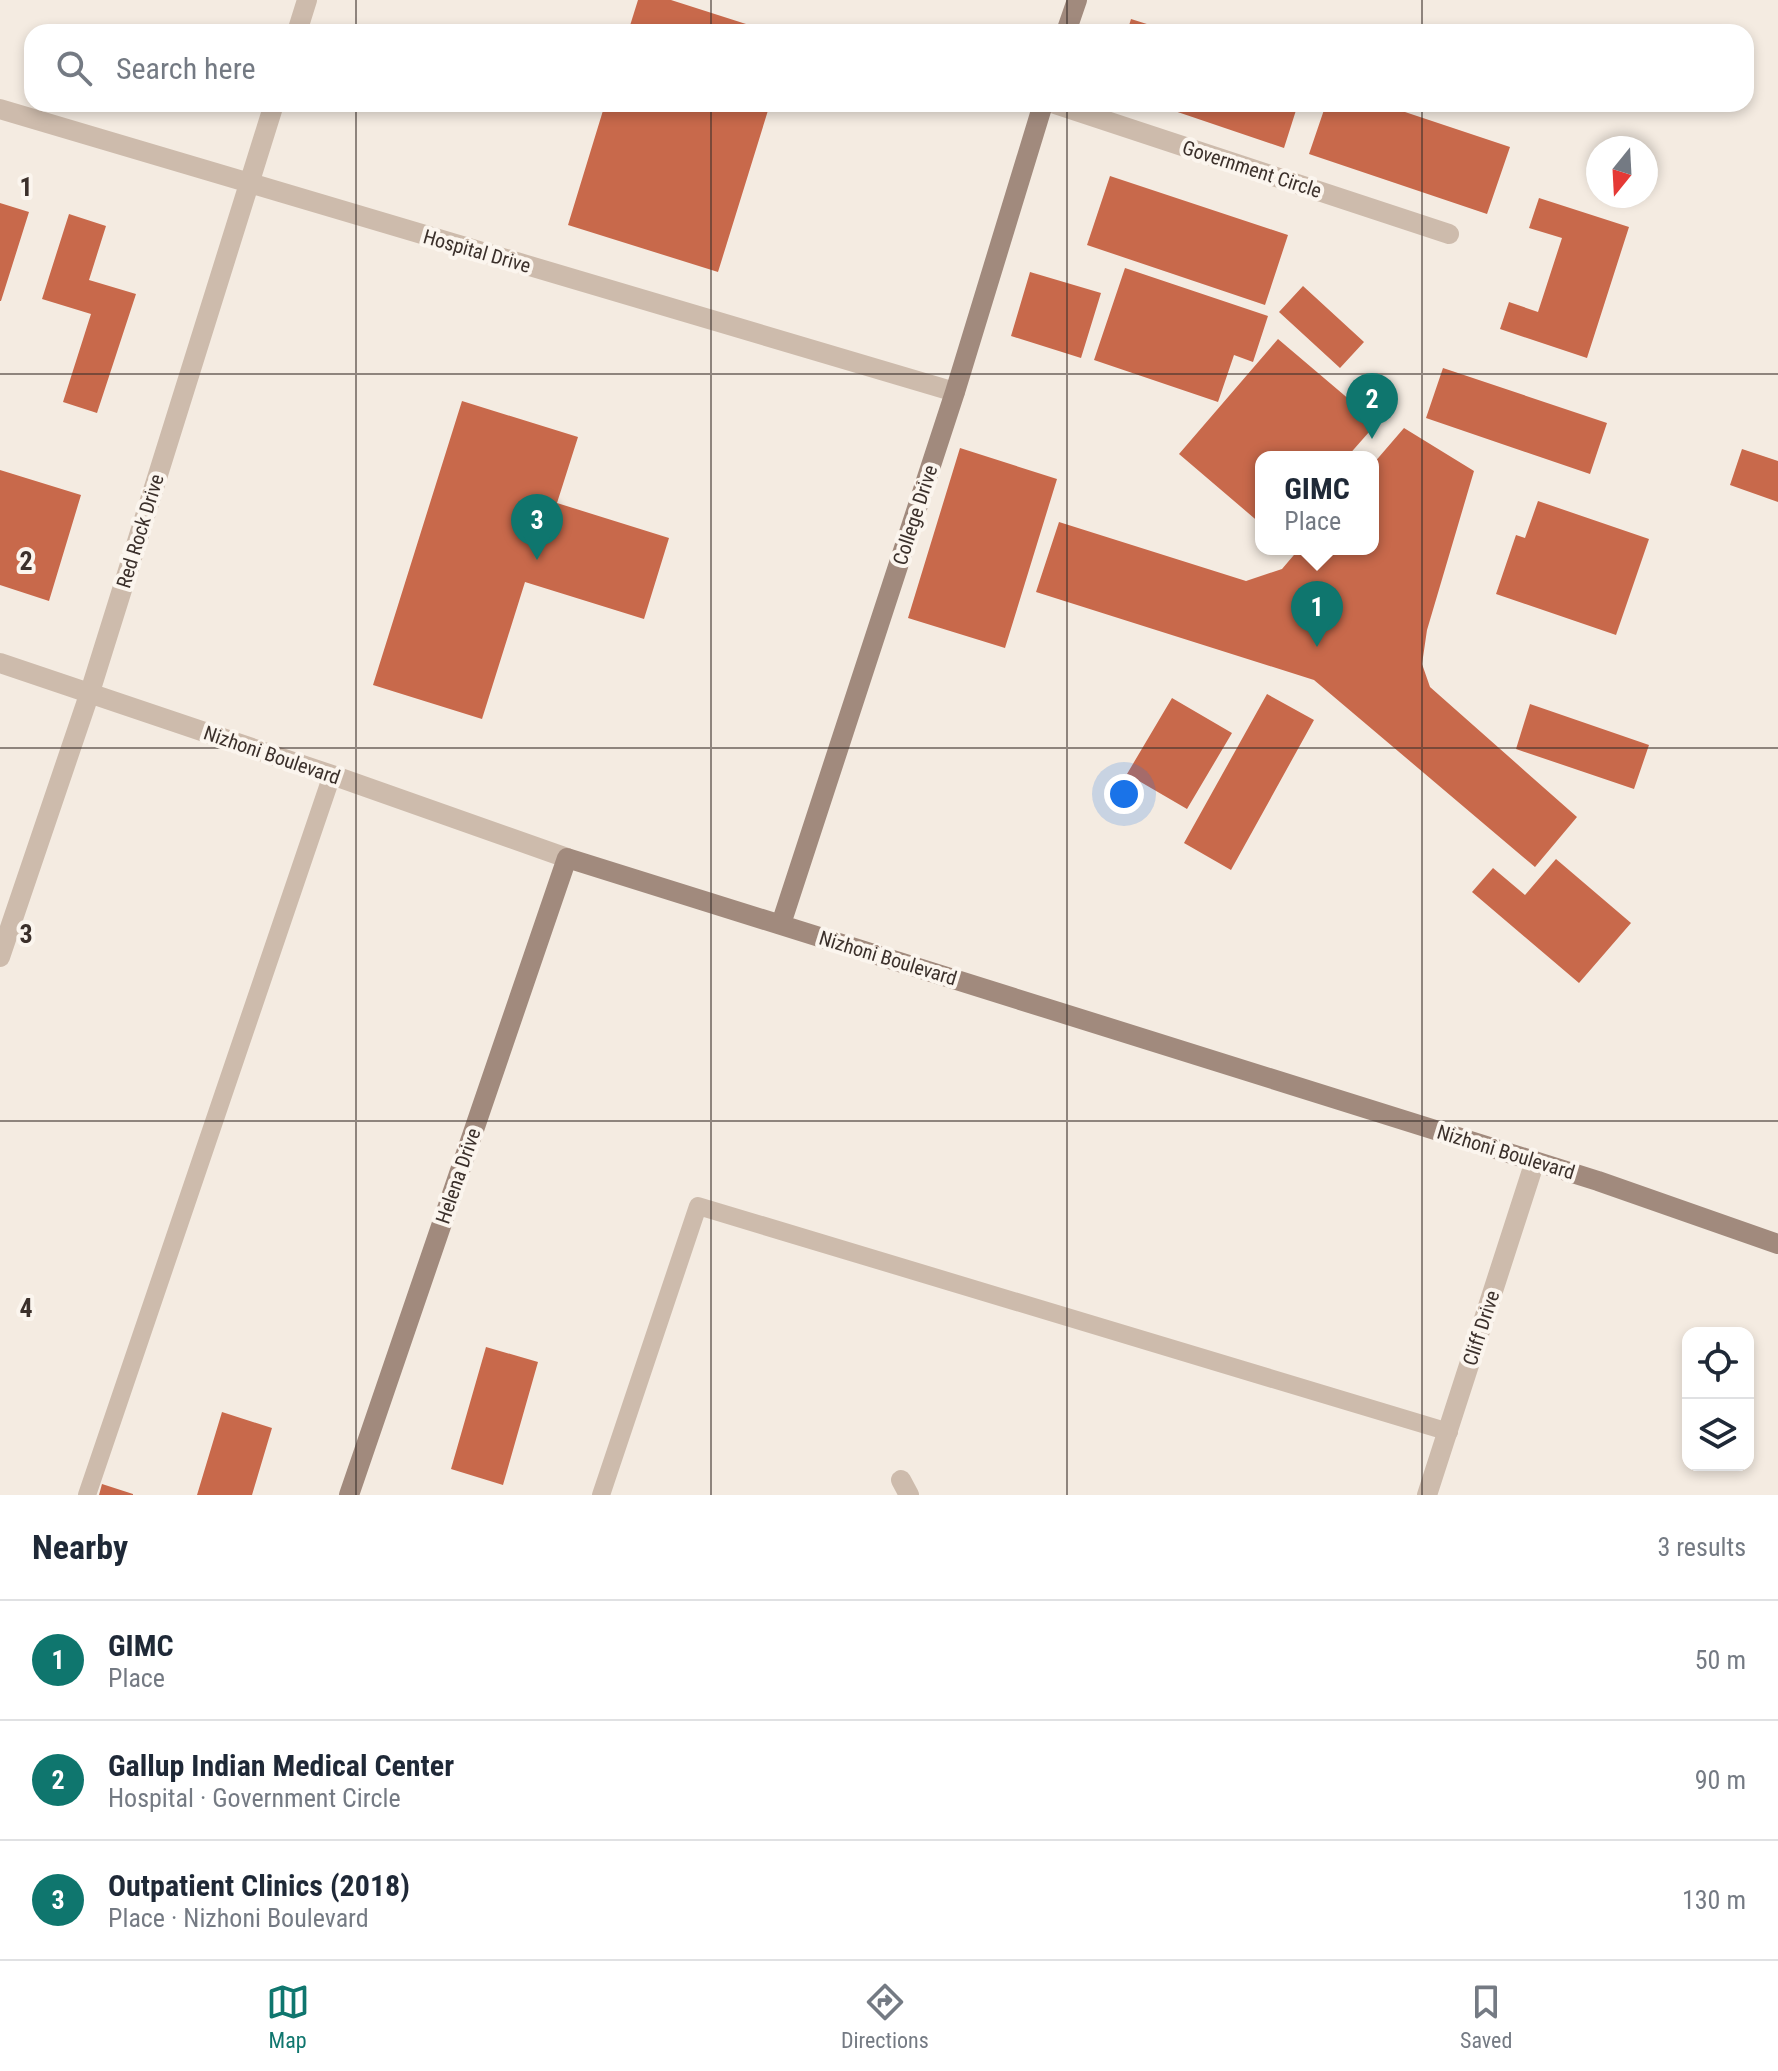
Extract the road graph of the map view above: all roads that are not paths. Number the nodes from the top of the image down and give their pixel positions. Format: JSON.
{"nodes":[{"id":1,"x":307,"y":0,"type":"edge"},
{"id":2,"x":1077,"y":0,"type":"edge"},
{"id":3,"x":300,"y":24,"type":"edge"},
{"id":4,"x":1069,"y":24,"type":"edge"},
{"id":5,"x":0,"y":109,"type":"edge"},
{"id":6,"x":271,"y":112,"type":"edge"},
{"id":7,"x":1041,"y":112,"type":"edge"},
{"id":8,"x":1079,"y":112,"type":"edge"},
{"id":9,"x":248,"y":184,"type":"junction"},
{"id":10,"x":1449,"y":234,"type":"dead end"},
{"id":11,"x":955,"y":392,"type":"junction"},
{"id":12,"x":0,"y":663,"type":"edge"},
{"id":13,"x":90,"y":692,"type":"junction"},
{"id":14,"x":332,"y":775,"type":"junction"},
{"id":15,"x":567,"y":858,"type":"junction"},
{"id":16,"x":781,"y":924,"type":"junction"},
{"id":17,"x":0,"y":957,"type":"edge"},
{"id":18,"x":1535,"y":1161,"type":"junction"},
{"id":19,"x":1778,"y":1244,"type":"edge"},
{"id":20,"x":1449,"y":1432,"type":"junction"},
{"id":21,"x":87,"y":1495,"type":"edge"},
{"id":22,"x":349,"y":1495,"type":"edge"},
{"id":23,"x":601,"y":1495,"type":"edge"},
{"id":24,"x":1427,"y":1495,"type":"edge"}],
"edges":[{"from":1,"to":3,"type":"street"},
{"from":2,"to":4,"type":"main road"},
{"from":5,"to":9,"type":"street","name":"Hospital Drive"},
{"from":6,"to":9,"type":"street","name":"Red Rock Drive"},
{"from":7,"to":11,"type":"main road","name":"College Drive"},
{"from":8,"to":10,"type":"street","name":"Government Circle"},
{"from":9,"to":11,"type":"street","name":"Hospital Drive"},
{"from":9,"to":13,"type":"street","name":"Red Rock Drive"},
{"from":11,"to":16,"type":"main road","name":"College Drive"},
{"from":12,"to":13,"type":"street","name":"Nizhoni Boulevard"},
{"from":13,"to":14,"type":"street","name":"Nizhoni Boulevard"},
{"from":13,"to":17,"type":"street","name":"Red Rock Drive"},
{"from":14,"to":15,"type":"street","name":"Nizhoni Boulevard"},
{"from":14,"to":21,"type":"lane"},
{"from":15,"to":16,"type":"main road","name":"Nizhoni Boulevard"},
{"from":15,"to":22,"type":"main road","name":"Helena Drive"},
{"from":16,"to":18,"type":"main road","name":"Nizhoni Boulevard"},
{"from":18,"to":19,"type":"main road","name":"Nizhoni Boulevard"},
{"from":18,"to":20,"type":"street","name":"Cliff Drive"},
{"from":20,"to":23,"type":"lane"},
{"from":20,"to":24,"type":"street","name":"Cliff Drive"}]}
